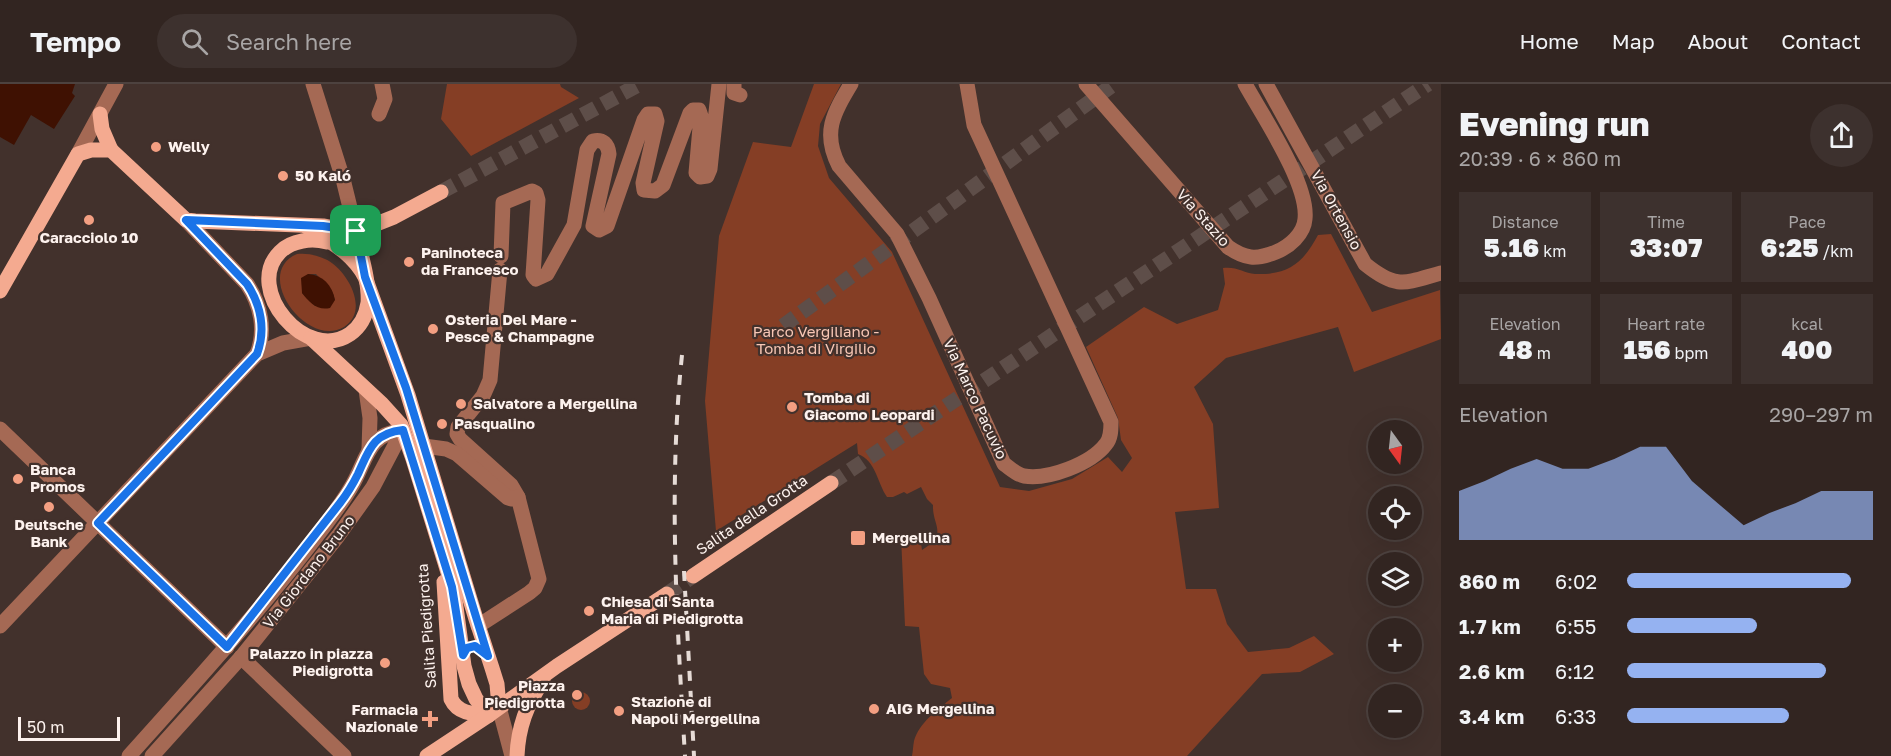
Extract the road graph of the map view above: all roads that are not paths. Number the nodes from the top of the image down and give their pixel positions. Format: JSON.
{"nodes":[{"id":1,"x":116,"y":84,"type":"edge"},
{"id":2,"x":313,"y":84,"type":"edge"},
{"id":3,"x":382,"y":84,"type":"edge"},
{"id":4,"x":719,"y":84,"type":"edge"},
{"id":5,"x":851,"y":84,"type":"edge"},
{"id":6,"x":967,"y":84,"type":"edge"},
{"id":7,"x":1086,"y":84,"type":"edge"},
{"id":8,"x":1245,"y":84,"type":"edge"},
{"id":9,"x":1266,"y":84,"type":"edge"},
{"id":10,"x":100,"y":114,"type":"junction"},
{"id":11,"x":379,"y":114,"type":"dead end"},
{"id":12,"x":111,"y":150,"type":"junction"},
{"id":13,"x":84,"y":152,"type":"junction"},
{"id":14,"x":441,"y":192,"type":"tunnel mouth"},
{"id":15,"x":186,"y":220,"type":"junction"},
{"id":16,"x":305,"y":225,"type":"junction"},
{"id":17,"x":356,"y":231,"type":"junction"},
{"id":18,"x":334,"y":244,"type":"junction"},
{"id":19,"x":283,"y":249,"type":"junction"},
{"id":20,"x":1441,"y":273,"type":"edge"},
{"id":21,"x":365,"y":277,"type":"junction"},
{"id":22,"x":0,"y":291,"type":"edge"},
{"id":23,"x":310,"y":338,"type":"junction"},
{"id":24,"x":257,"y":354,"type":"junction"},
{"id":25,"x":366,"y":390,"type":"junction"},
{"id":26,"x":0,"y":429,"type":"edge"},
{"id":27,"x":413,"y":437,"type":"junction"},
{"id":28,"x":369,"y":449,"type":"junction"},
{"id":29,"x":831,"y":483,"type":"tunnel mouth"},
{"id":30,"x":518,"y":497,"type":"junction"},
{"id":31,"x":98,"y":523,"type":"junction"},
{"id":32,"x":440,"y":543,"type":"junction"},
{"id":33,"x":693,"y":576,"type":"tunnel mouth"},
{"id":34,"x":668,"y":594,"type":"tunnel mouth"},
{"id":35,"x":0,"y":626,"type":"edge"},
{"id":36,"x":478,"y":626,"type":"junction"},
{"id":37,"x":227,"y":647,"type":"junction"},
{"id":38,"x":463,"y":655,"type":"junction"},
{"id":39,"x":488,"y":656,"type":"junction"},
{"id":40,"x":241,"y":657,"type":"junction"},
{"id":41,"x":555,"y":667,"type":"junction"},
{"id":42,"x":494,"y":711,"type":"junction"},
{"id":43,"x":129,"y":756,"type":"edge"},
{"id":44,"x":152,"y":756,"type":"edge"},
{"id":45,"x":344,"y":756,"type":"edge"},
{"id":46,"x":427,"y":756,"type":"edge"},
{"id":47,"x":512,"y":756,"type":"edge"},
{"id":48,"x":517,"y":756,"type":"edge"}],
"edges":[{"from":1,"to":10,"type":"street"},
{"from":2,"to":17,"type":"street"},
{"from":3,"to":11,"type":"street"},
{"from":4,"to":30,"type":"street"},
{"from":5,"to":6,"type":"street","name":"Via Marco Pacuvio"},
{"from":7,"to":8,"type":"street","name":"Via Stazio"},
{"from":9,"to":20,"type":"street","name":"Via Ortensio"},
{"from":10,"to":12,"type":"main road"},
{"from":10,"to":13,"type":"street"},
{"from":12,"to":13,"type":"main road"},
{"from":12,"to":15,"type":"main road"},
{"from":13,"to":22,"type":"main road"},
{"from":14,"to":17,"type":"main road"},
{"from":15,"to":16,"type":"main road"},
{"from":15,"to":24,"type":"street"},
{"from":16,"to":17,"type":"main road"},
{"from":16,"to":18,"type":"main road"},
{"from":16,"to":19,"type":"main road"},
{"from":17,"to":21,"type":"main road"},
{"from":18,"to":19,"type":"main road"},
{"from":18,"to":21,"type":"main road"},
{"from":19,"to":23,"type":"main road"},
{"from":21,"to":23,"type":"main road"},
{"from":21,"to":27,"type":"main road"},
{"from":23,"to":24,"type":"street"},
{"from":23,"to":25,"type":"main road"},
{"from":24,"to":31,"type":"street"},
{"from":25,"to":27,"type":"main road"},
{"from":25,"to":28,"type":"street"},
{"from":26,"to":31,"type":"street"},
{"from":27,"to":28,"type":"street"},
{"from":27,"to":30,"type":"street"},
{"from":27,"to":32,"type":"main road","name":"Salita Piedigrotta"},
{"from":27,"to":36,"type":"main road"},
{"from":27,"to":40,"type":"street","name":"Via Giordano Bruno"},
{"from":28,"to":37,"type":"street"},
{"from":29,"to":33,"type":"main road","name":"Salita della Grotta"},
{"from":30,"to":36,"type":"street"},
{"from":31,"to":35,"type":"street"},
{"from":31,"to":37,"type":"street"},
{"from":32,"to":38,"type":"main road","name":"Salita Piedigrotta"},
{"from":32,"to":42,"type":"main road","name":"Salita Piedigrotta"},
{"from":34,"to":41,"type":"main road"},
{"from":36,"to":39,"type":"main road"},
{"from":37,"to":43,"type":"street"},
{"from":38,"to":39,"type":"main road"},
{"from":38,"to":42,"type":"main road","name":"Salita Piedigrotta"},
{"from":39,"to":42,"type":"main road"},
{"from":40,"to":44,"type":"street","name":"Via Giordano Bruno"},
{"from":40,"to":45,"type":"street"},
{"from":41,"to":42,"type":"main road"},
{"from":41,"to":48,"type":"main road"},
{"from":42,"to":46,"type":"main road"},
{"from":42,"to":47,"type":"street","name":"Salita Piedigrotta"}]}
